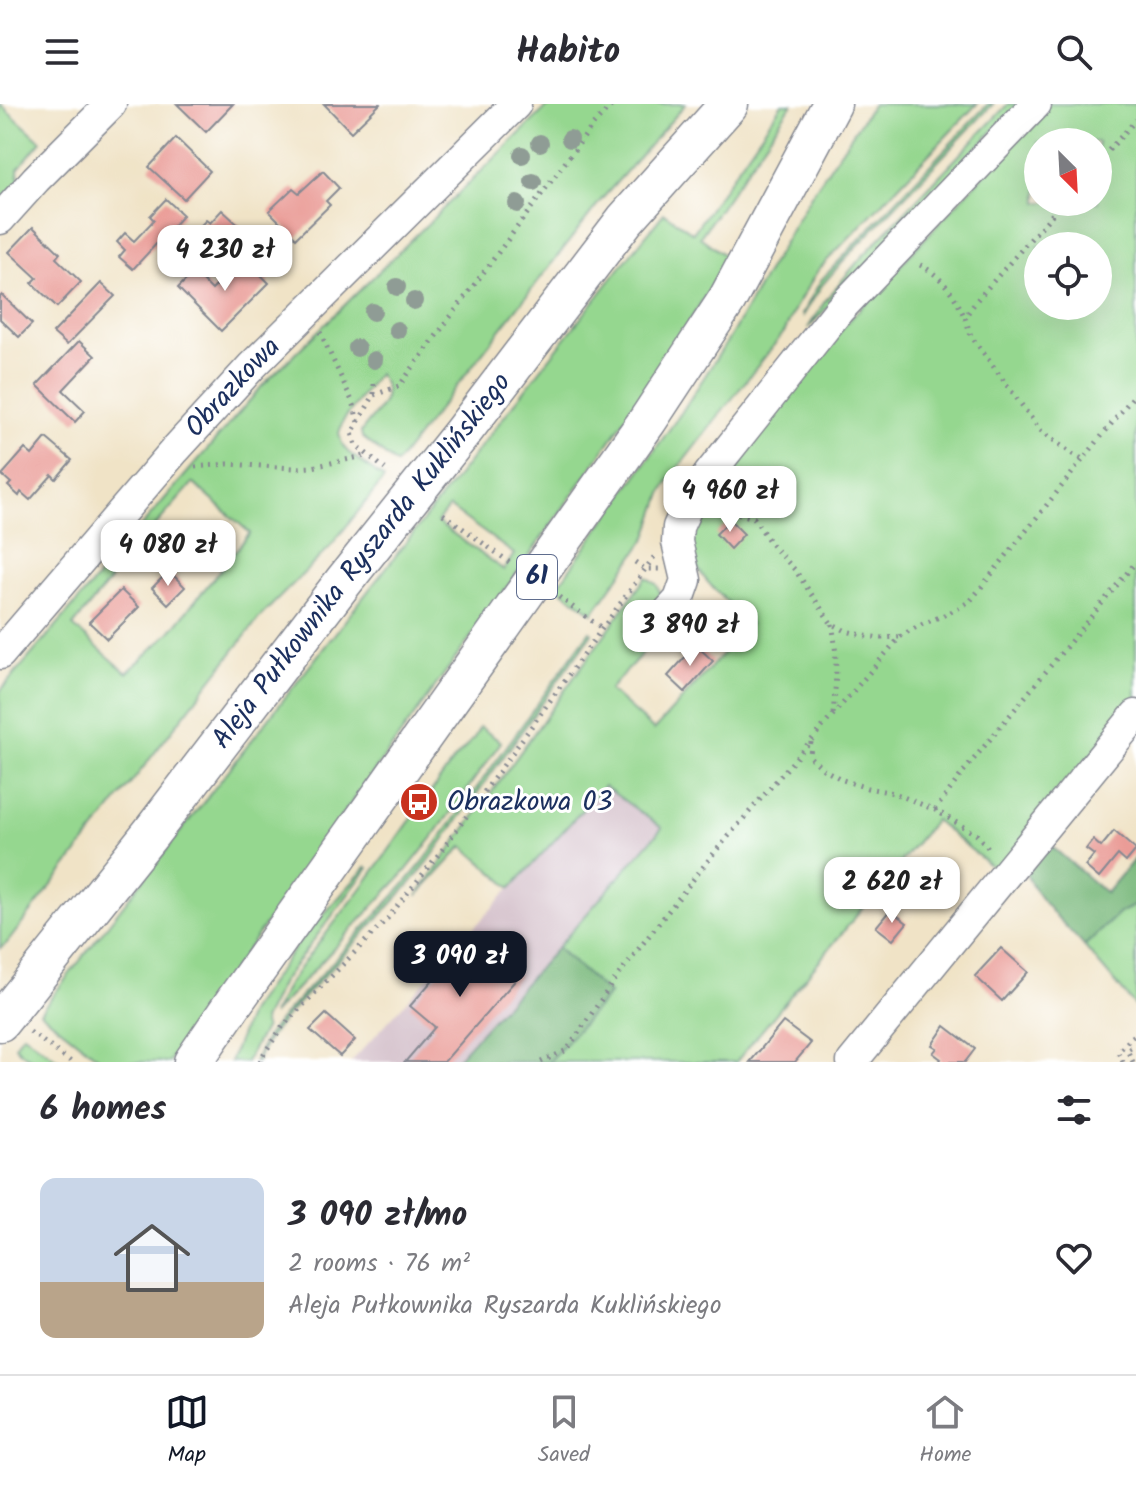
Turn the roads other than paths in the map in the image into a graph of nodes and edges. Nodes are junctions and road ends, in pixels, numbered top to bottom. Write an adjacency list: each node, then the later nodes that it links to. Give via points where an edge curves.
1 (111, 104): 6 (street)
2 (516, 104): 8 (street, Obrazkowa, via 252,366)
3 (729, 104): 10 (main road, Aleja Pułkownika Ryszarda Kuklińskiego, via 625,220 151,833)
4 (832, 104): 11 (main road, 61, via 727,300 648,420)
5 (1036, 104): 7 (street, via 839,310 709,474 678,527 670,559 686,580)
6 (0, 219)
7 (667, 613)
8 (0, 654)
9 (1136, 715): 12 (street)
10 (12, 1025)
11 (205, 1052)
12 (852, 1062)

